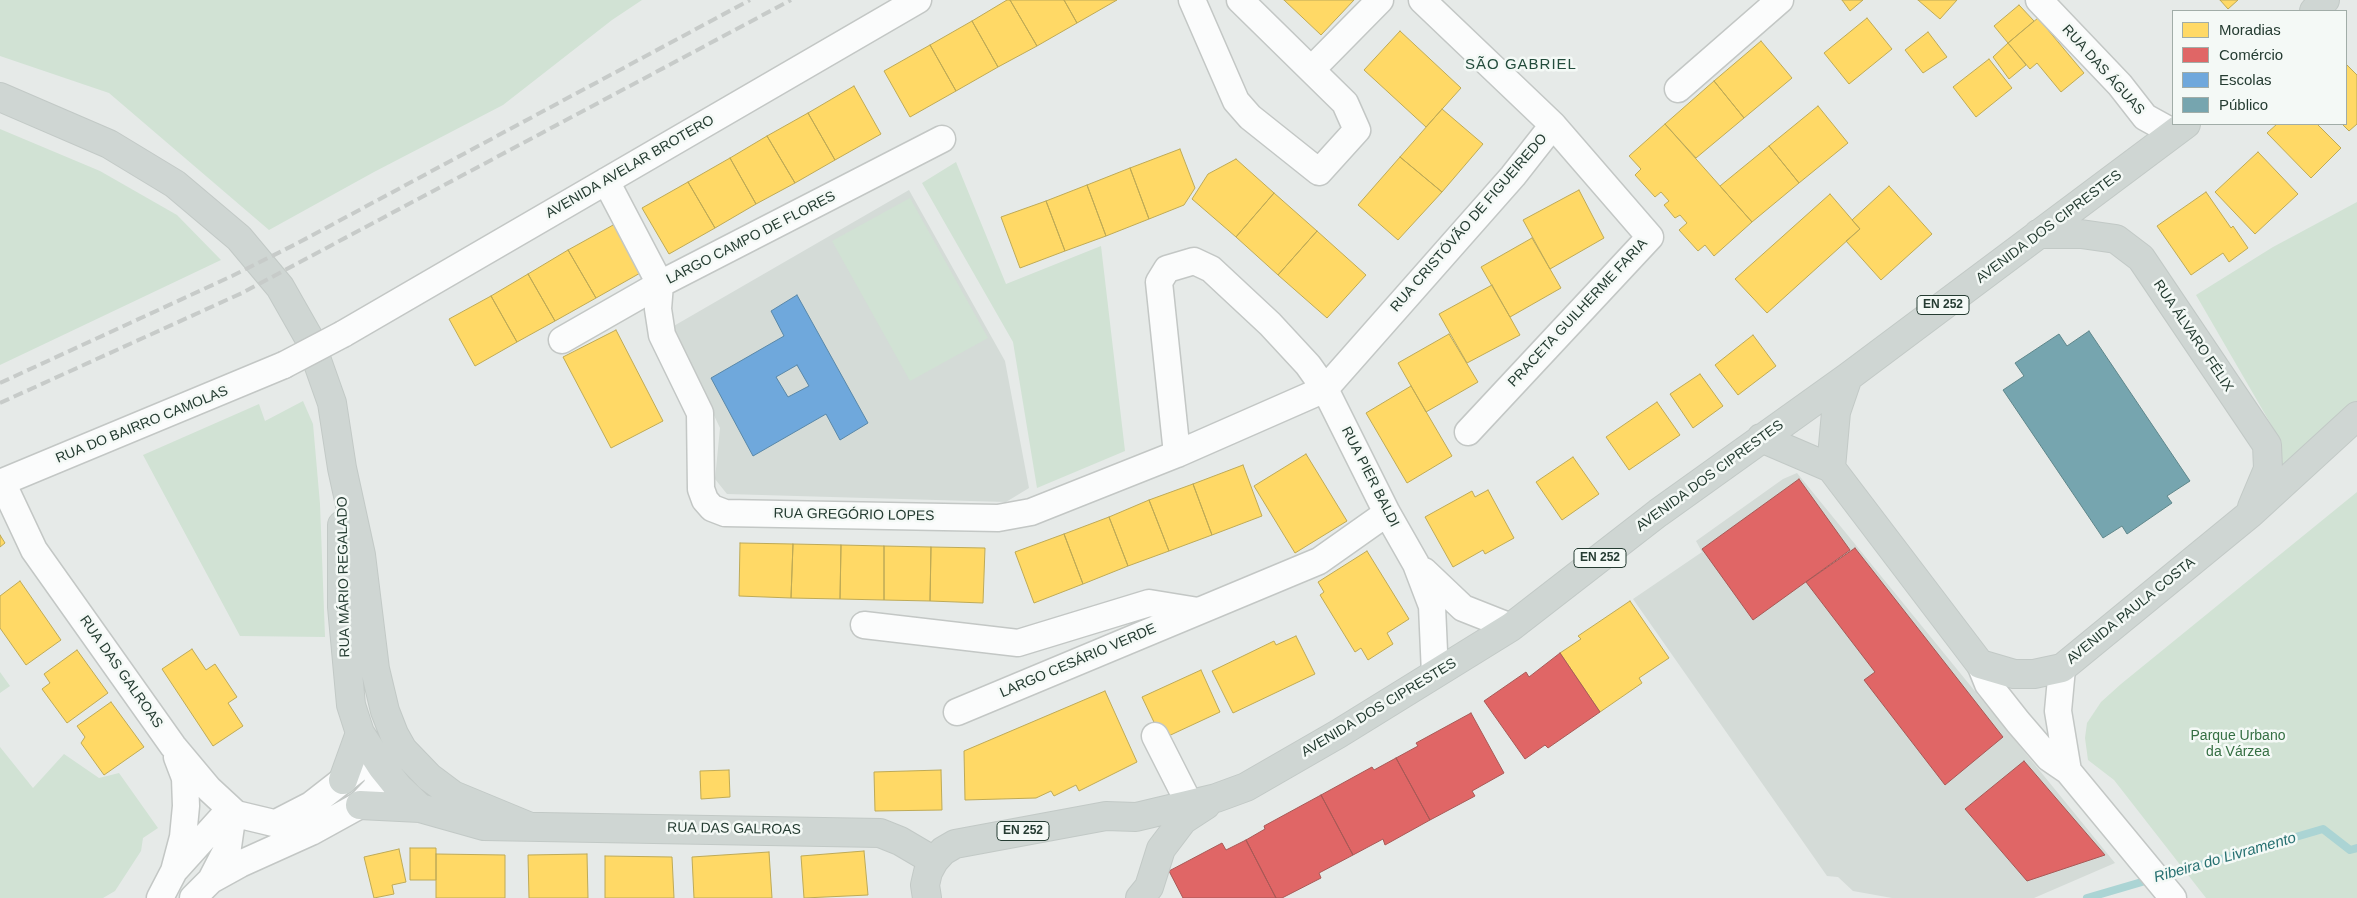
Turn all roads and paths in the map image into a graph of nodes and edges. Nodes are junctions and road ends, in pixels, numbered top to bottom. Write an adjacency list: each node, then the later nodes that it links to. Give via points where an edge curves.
1 (918, 0): 16 (street, AVENIDA AVELAR BROTERO)
2 (1192, 0): 10 (street, via 1236,101 1319,172 1357,130 1345,102)
3 (1240, 0): 10 (street)
4 (1380, 0): 10 (street)
5 (1422, 0): 13 (street, RUA CRISTÓVÃO DE FIGUEIREDO)
6 (1780, 0): 11 (street)
7 (2039, 0): 14 (street, RUA DAS ÁGUAS, via 2120,85 2145,117)
8 (2325, 0): 9 (main road)
9 (2315, 10)
10 (1312, 69)
11 (1678, 89)
12 (0, 97): 27 (main road, RUA MÁRIO REGALADO, via 100,140 146,165 195,199 252,252 290,300 318,358 332,403)
13 (1553, 125): 22 (street, RUA CRISTÓVÃO DE FIGUEIREDO, via 1513,176); 24 (street, PRACETA GUILHERME FARIA, via 1650,237)
14 (2180, 129): 17 (main road, AVENIDA DOS CIPRESTES / EN 252)
15 (942, 139): 18 (street, LARGO CAMPO DE FLORES)
16 (606, 181): 18 (street); 20 (street, AVENIDA AVELAR BROTERO, bridge)
17 (2038, 234): 21 (main road, AVENIDA DOS CIPRESTES / EN 252); 31 (main road, RUA ÁLVARO FÉLIX, via 2081,234 2116,239 2141,258 2267,445 2268,469)
18 (660, 284): 19 (street, LARGO CAMPO DE FLORES); 26 (street, RUA GREGÓRIO LOPES, via 658,309 662,335 700,413 701,489 712,508 725,513 998,518 1059,503)
19 (562, 340)
20 (284, 365): 29 (street, RUA DO BAIRRO CAMOLAS)
21 (1848, 377): 25 (main road, AVENIDA DOS CIPRESTES / EN 252); 28 (main road, via 1836,412)
22 (1325, 390): 26 (street, RUA GREGÓRIO LOPES); 26 (street, RUA PIER BALDI, via 1289,344 1211,269 1194,261 1167,269 1159,282); 30 (street, RUA PIER BALDI)
23 (2357, 416): 31 (main road, AVENIDA PAULA COSTA)
24 (1468, 432)
25 (1761, 438): 28 (main road); 35 (main road, AVENIDA DOS CIPRESTES / EN 252)
26 (1177, 454)
27 (342, 468): 40 (main road, RUA MÁRIO REGALADO, via 342,607 346,666 351,705); 43 (main road, RUA MÁRIO REGALADO, via 361,555 375,669 385,711)
28 (1831, 468): 36 (main road)
29 (1, 483): 42 (street, RUA DAS GALROAS, via 34,550)
30 (1386, 512): 32 (street, RUA PIER BALDI); 33 (street, LARGO CESÁRIO VERDE, via 1319,560)
31 (2250, 514): 37 (main road, AVENIDA PAULA COSTA)
32 (1416, 564): 35 (street, RUA PIER BALDI, via 1455,603 1473,614); 38 (street, RUA PIER BALDI, via 1432,606)
33 (1199, 611): 34 (street, LARGO CESÁRIO VERDE, via 1149,603 1018,643); 39 (street, LARGO CESÁRIO VERDE)
34 (864, 625)
35 (1511, 627): 38 (main road, AVENIDA DOS CIPRESTES / EN 252)
36 (1980, 664): 37 (main road, AVENIDA PAULA COSTA, via 2014,674); 45 (street, via 1988,684 2018,722 2048,758)
37 (2062, 668): 45 (street, via 2058,712)
38 (1435, 674): 47 (main road, AVENIDA DOS CIPRESTES / EN 252, via 1246,787)
39 (957, 712)
40 (360, 733): 44 (main road, RUA MÁRIO REGALADO); 46 (main road)
41 (1155, 736): 49 (street)
42 (174, 746): 51 (street, RUA DAS GALROAS, via 208,789); 58 (street, via 185,778 186,806)
43 (403, 750): 44 (street); 54 (main road, RUA DAS GALROAS, via 429,777 453,794)
44 (382, 767): 46 (street, via 363,765); 48 (street, via 376,788); 50 (main road, RUA DAS GALROAS)
45 (2068, 771): 63 (street)
46 (343, 780): 53 (street, via 311,805)
47 (1216, 798): 49 (main road, AVENIDA DOS CIPRESTES / EN 252); 57 (main road, AVENIDA DOS CIPRESTES / EN 252, via 1183,820 1160,849)
48 (360, 805): 50 (main road); 55 (street)
49 (1190, 805): 52 (main road, AVENIDA DOS CIPRESTES / EN 252, via 1136,817)
50 (420, 808): 54 (main road, RUA DAS GALROAS, via 484,826)
51 (230, 809): 53 (street, RUA DAS GALROAS, via 244,816); 58 (street); 59 (street, via 228,847)
52 (1117, 817): 56 (main road, AVENIDA DOS CIPRESTES / EN 252, via 1106,816 955,844); 57 (main road, via 1128,820 1146,836)
53 (276, 823): 55 (street, RUA DAS GALROAS)
54 (528, 826): 56 (main road, RUA DAS GALROAS, via 858,831 889,836)
55 (310, 832): 59 (street, via 240,864)
56 (934, 861): 61 (main road, AVENIDA DOS CIPRESTES / EN 252, via 925,885)
57 (1155, 861): 62 (main road, AVENIDA DOS CIPRESTES / EN 252, via 1149,887)
58 (174, 871): 60 (street)
59 (202, 889)
60 (160, 898)
61 (927, 898)
62 (1140, 898)
63 (2173, 898)

